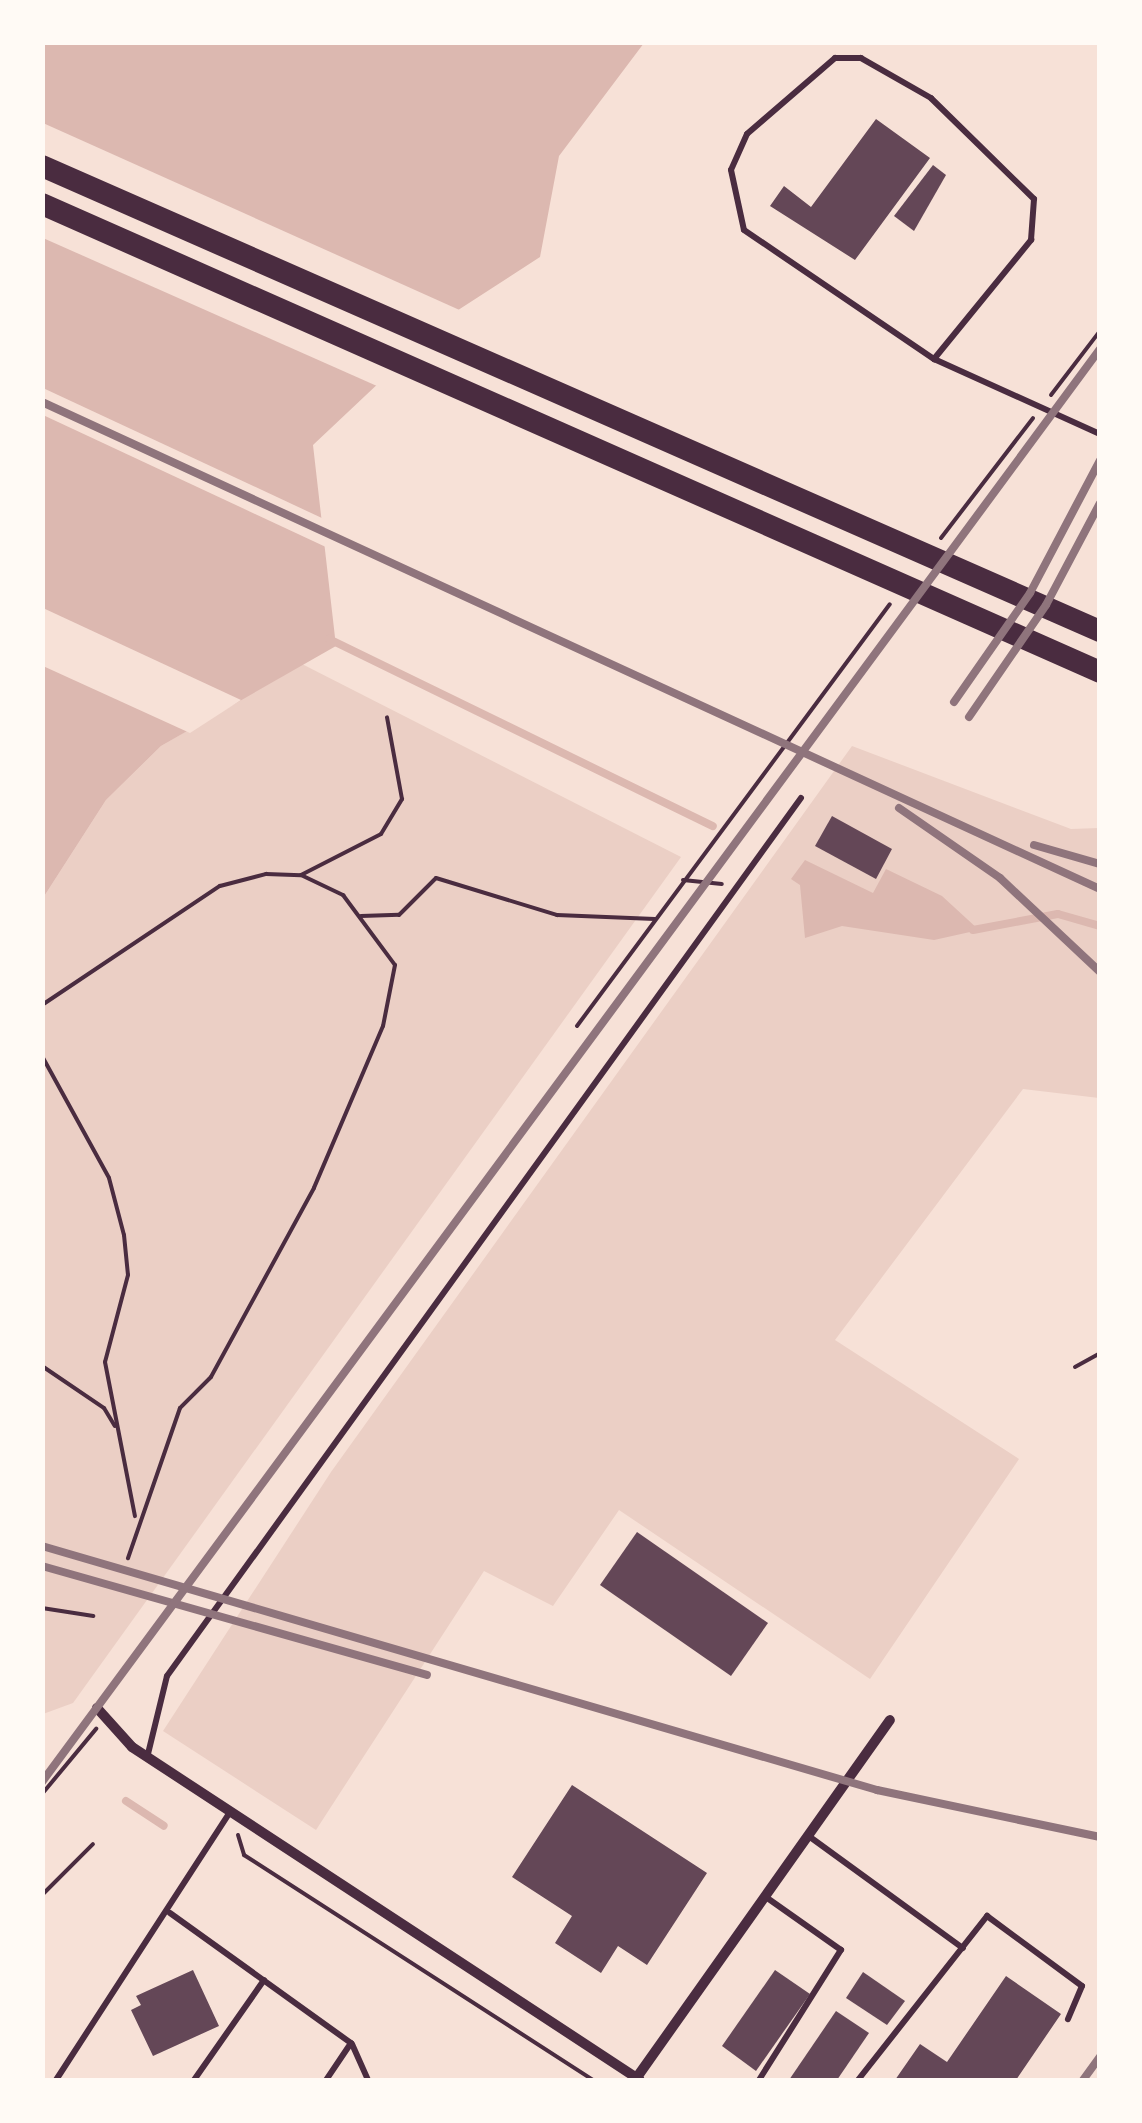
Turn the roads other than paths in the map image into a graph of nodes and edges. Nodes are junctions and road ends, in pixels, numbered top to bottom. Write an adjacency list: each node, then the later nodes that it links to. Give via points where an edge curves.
1 (42, 166): 5 (main road)
2 (42, 204): 6 (main road)
3 (934, 359): 3 (lane, via 817,288 744,230 731,200 731,170 747,134 834,58 861,58 931,98 1034,199 1031,240 1014,268); 4 (lane)
4 (1100, 434)
5 (1100, 631)
6 (1100, 672)
7 (800, 798): 10 (lane, via 167,1676)
8 (97, 1708): 10 (street)
9 (890, 1720): 12 (street)
10 (148, 1758): 11 (street)
11 (230, 1812): 14 (lane); 23 (street)
12 (810, 1837): 13 (street); 15 (lane)
13 (764, 1896): 23 (street); 24 (lane, via 841,1950)
14 (170, 1913): 16 (lane); 19 (lane)
15 (963, 1948): 17 (lane, via 987,1916 1082,1986); 25 (lane)
16 (264, 1980): 18 (lane); 20 (lane)
17 (1068, 2019)
18 (352, 2043): 21 (lane); 22 (lane)
19 (56, 2080)
20 (194, 2080)
21 (326, 2080)
22 (368, 2080)
23 (637, 2080)
24 (759, 2080)
25 (858, 2080)

